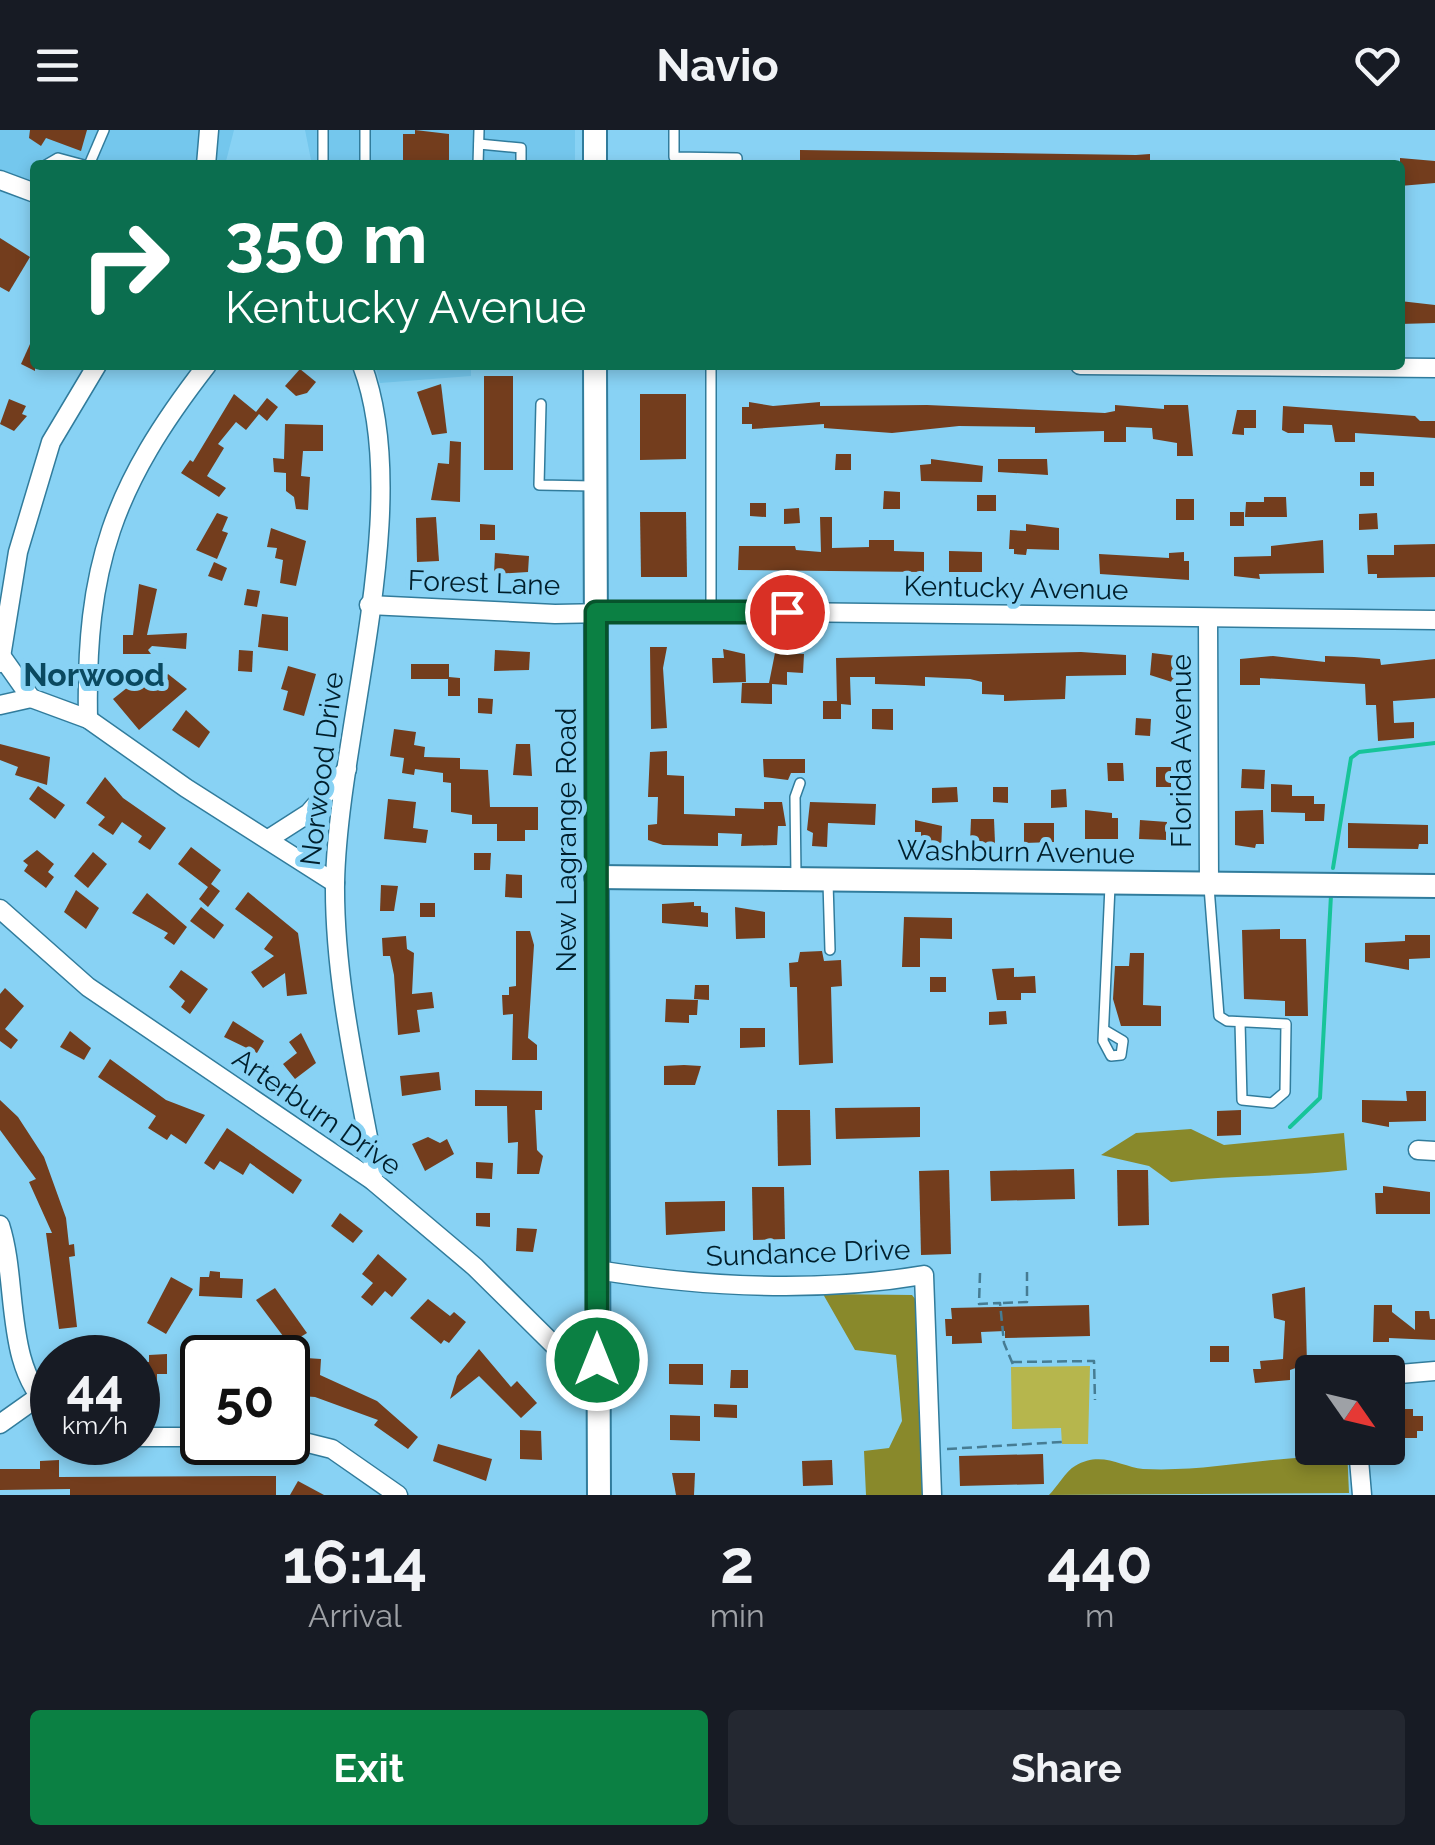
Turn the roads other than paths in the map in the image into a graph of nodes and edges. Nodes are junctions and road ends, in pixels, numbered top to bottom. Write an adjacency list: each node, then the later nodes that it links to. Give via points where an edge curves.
1 (104, 130): 9 (lane)
2 (209, 130): 10 (street)
3 (323, 130): 11 (lane)
4 (364, 130): 12 (lane)
5 (479, 130): 8 (lane)
6 (595, 130): 15 (main road)
7 (674, 130): 16 (lane, via 674,157)
8 (479, 144): 13 (lane); 14 (lane, via 521,148)
9 (89, 160)
10 (206, 160)
11 (323, 160)
12 (366, 160)
13 (478, 160)
14 (521, 160)
15 (595, 160)
16 (737, 160)
17 (0, 180): 18 (street)
18 (30, 188)
19 (1405, 368): 20 (street)
20 (1435, 368)
21 (94, 370): 33 (street, via 46,458 18,552)
22 (204, 370): 36 (street, via 134,470 113,518 92,608)
23 (363, 370): 28 (street, Norwood Drive, via 378,435)
24 (595, 370): 27 (main road, New Lagrange Road)
25 (711, 370): 29 (lane)
26 (541, 404): 27 (lane, via 539,485)
27 (596, 486): 30 (main road, New Lagrange Road)
28 (369, 605): 30 (street, Forest Lane); 37 (street, Norwood Drive)
29 (710, 611): 30 (street, Kentucky Avenue); 31 (street, Kentucky Avenue)
30 (596, 612): 40 (main road, New Lagrange Road)
31 (1208, 618): 32 (street, Kentucky Avenue); 45 (street, Florida Avenue)
32 (1435, 620)
33 (1, 660): 34 (street)
34 (31, 698): 35 (street); 36 (street)
35 (0, 705)
36 (88, 719): 39 (street)
37 (348, 768): 39 (street, via 309,812); 43 (street, Norwood Drive)
38 (800, 783): 41 (lane)
39 (270, 838): 43 (street)
40 (596, 877): 41 (main road, Washburn Avenue); 53 (main road, New Lagrange Road)
41 (796, 880): 42 (main road, Washburn Avenue)
42 (828, 880): 44 (main road, Washburn Avenue); 48 (lane)
43 (335, 882): 51 (street, Norwood Drive)
44 (1111, 883): 45 (main road, Washburn Avenue); 50 (lane, via 1103,968)
45 (1209, 884): 46 (main road, Washburn Avenue); 49 (lane, via 1220,1016)
46 (1435, 886)
47 (0, 910): 51 (street, Arterburn Drive, via 88,988)
48 (830, 950)
49 (1240, 1022): 49 (lane, via 1286,1024 1285,1092 1272,1103 1242,1100)
50 (1106, 1032)
51 (372, 1180): 54 (street, Arterburn Drive, via 560,1351)
52 (0, 1225): 56 (street)
53 (596, 1270): 54 (main road, New Lagrange Road); 64 (street, Sundance Drive, via 693,1285 924,1275)
54 (597, 1360): 63 (main road, New Lagrange Road)
55 (1435, 1371): 57 (street)
56 (30, 1374)
57 (1405, 1374)
58 (30, 1402): 59 (street)
59 (0, 1424)
60 (310, 1444): 62 (street, via 332,1450)
61 (1359, 1465): 65 (street)
62 (398, 1495)
63 (598, 1495)
64 (932, 1495)
65 (1362, 1495)

